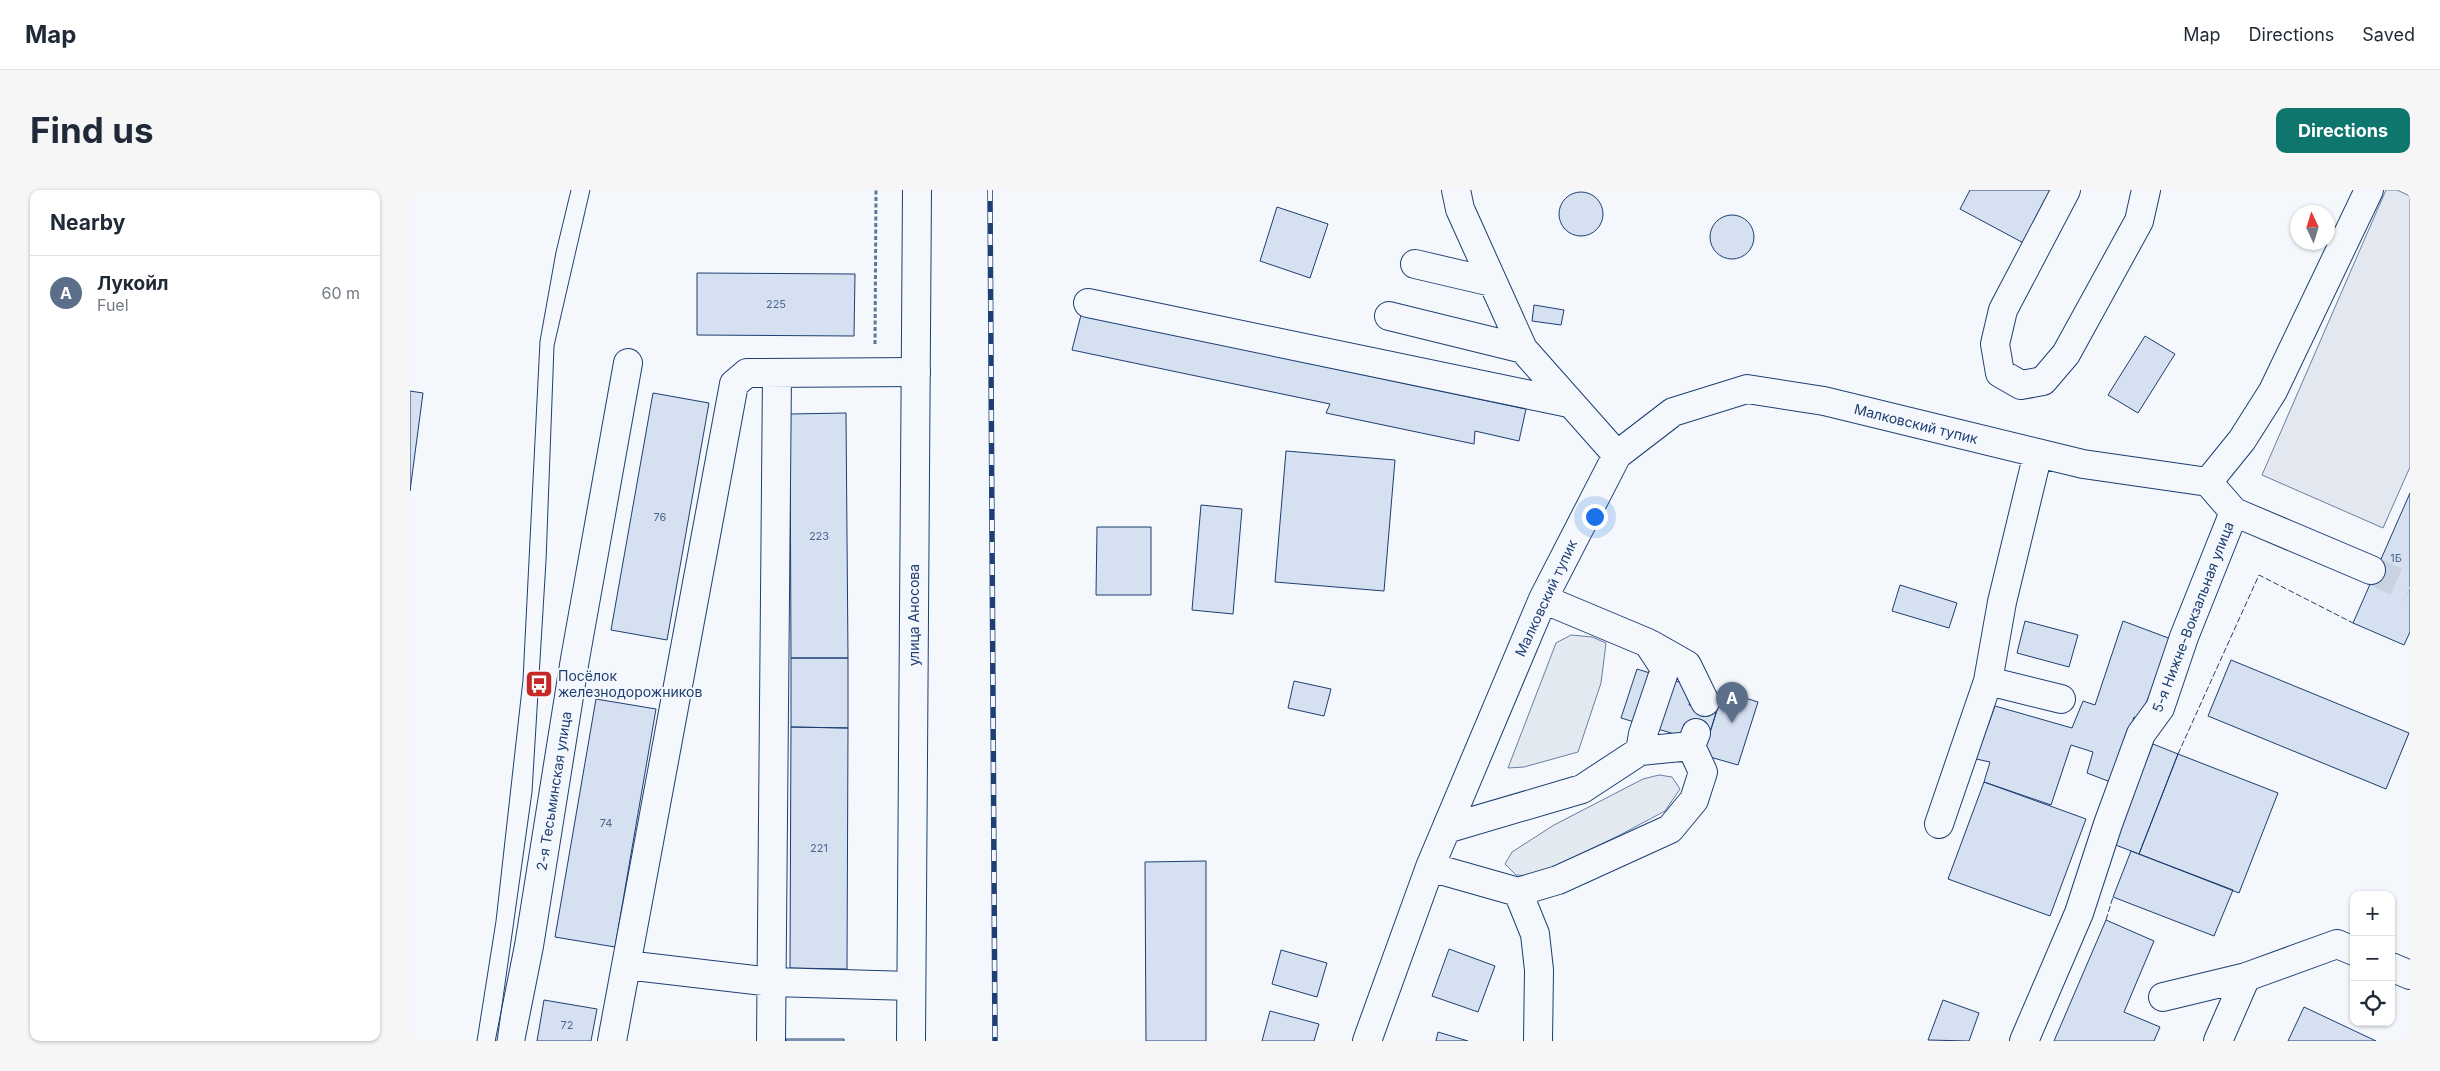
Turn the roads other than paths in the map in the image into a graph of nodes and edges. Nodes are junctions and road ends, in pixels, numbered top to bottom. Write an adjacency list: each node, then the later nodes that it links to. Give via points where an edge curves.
1 (917, 190): 12 (street, улица Аносова)
2 (1456, 190): 7 (street, via 1460,209)
3 (2066, 190): 4 (street, via 2003,310 1995,344 2000,373 2021,385 2043,381 2066,354 2139,222)
4 (2146, 190)
5 (2369, 190): 17 (street, via 2273,391 2242,440)
6 (1415, 264): 7 (street)
7 (1492, 282): 10 (street)
8 (1088, 303): 14 (street)
9 (1389, 316): 10 (street)
10 (1523, 349): 14 (street)
11 (628, 363): 38 (street, 2-я Тесьминская улица)
12 (916, 372): 13 (street); 36 (street, улица Аносова)
13 (777, 373): 31 (street, via 747,373 734,384); 35 (street)
14 (1568, 403): 16 (street)
15 (2038, 453): 16 (street, Малковский тупик, via 1824,401 1747,389 1672,412); 17 (street, Малковский тупик, via 2084,464); 22 (street, via 2002,602)
16 (1617, 456): 20 (street, Малковский тупик)
17 (2208, 482): 18 (street, 5-я Нижне-Вокзальная улица)
18 (2234, 512): 19 (street); 44 (street, 5-я Нижне-Вокзальная улица, via 2184,637 2160,708 2142,734 2079,913)
19 (2371, 570)
20 (1543, 599): 21 (street); 27 (street, Малковский тупик)
21 (1648, 643): 24 (street, via 1687,665); 25 (street, via 1665,669 1642,734)
22 (1988, 681): 23 (street); 26 (street)
23 (2061, 699)
24 (1705, 702)
25 (1640, 751): 27 (street, via 1582,789); 29 (street, via 1693,739 1703,772 1694,800 1670,828 1558,880)
26 (1939, 824)
27 (1446, 829): 28 (street, Малковский тупик)
28 (1430, 867): 29 (street); 42 (street, Малковский тупик)
29 (1518, 892): 43 (street, via 1535,934 1539,970)
30 (2350, 949): 34 (street, via 2337,944)
31 (626, 965): 35 (street); 39 (street)
32 (2395, 969): 33 (street)
33 (2410, 975)
34 (2246, 977): 37 (street); 45 (street)
35 (772, 982): 36 (street); 40 (street)
36 (911, 986): 41 (street, улица Аносова)
37 (2163, 997)
38 (510, 1041)
39 (612, 1041)
40 (771, 1041)
41 (911, 1041)
42 (1367, 1041)
43 (1538, 1041)
44 (2024, 1041)
45 (2218, 1041)

